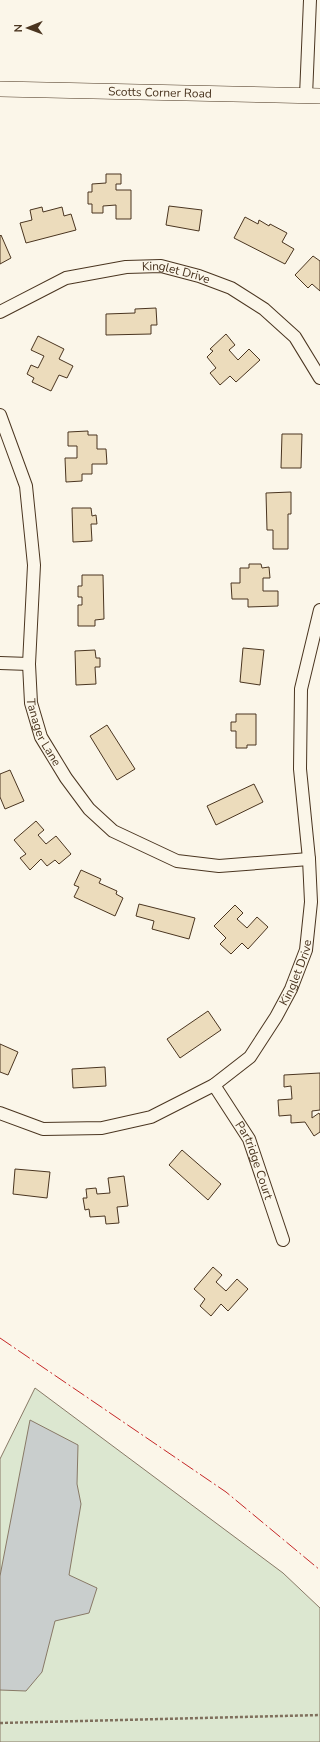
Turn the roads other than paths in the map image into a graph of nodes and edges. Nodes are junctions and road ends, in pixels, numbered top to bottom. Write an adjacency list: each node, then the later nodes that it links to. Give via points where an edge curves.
1 (310, 0): 3 (street)
2 (0, 89): 3 (street, Scotts Corner Road)
3 (313, 96)
4 (0, 312): 5 (street, Kinglet Drive, via 66,278 126,267 161,266 231,288 264,309 295,337)
5 (320, 378)
6 (0, 415): 9 (street, Tanager Lane, via 26,486 34,565)
7 (320, 610): 10 (street, Kinglet Drive, via 301,689 300,769)
8 (0, 663): 9 (street)
9 (29, 664): 10 (street, Tanager Lane, via 31,703 41,737 89,809 114,831 177,861 219,866)
10 (309, 860): 11 (street, Kinglet Drive, via 311,902 306,950 291,989 250,1057)
11 (214, 1085): 12 (street, Kinglet Drive, via 151,1117 102,1128 43,1129); 13 (street, Partridge Court, via 249,1139)
12 (0, 1113)
13 (283, 1240)

